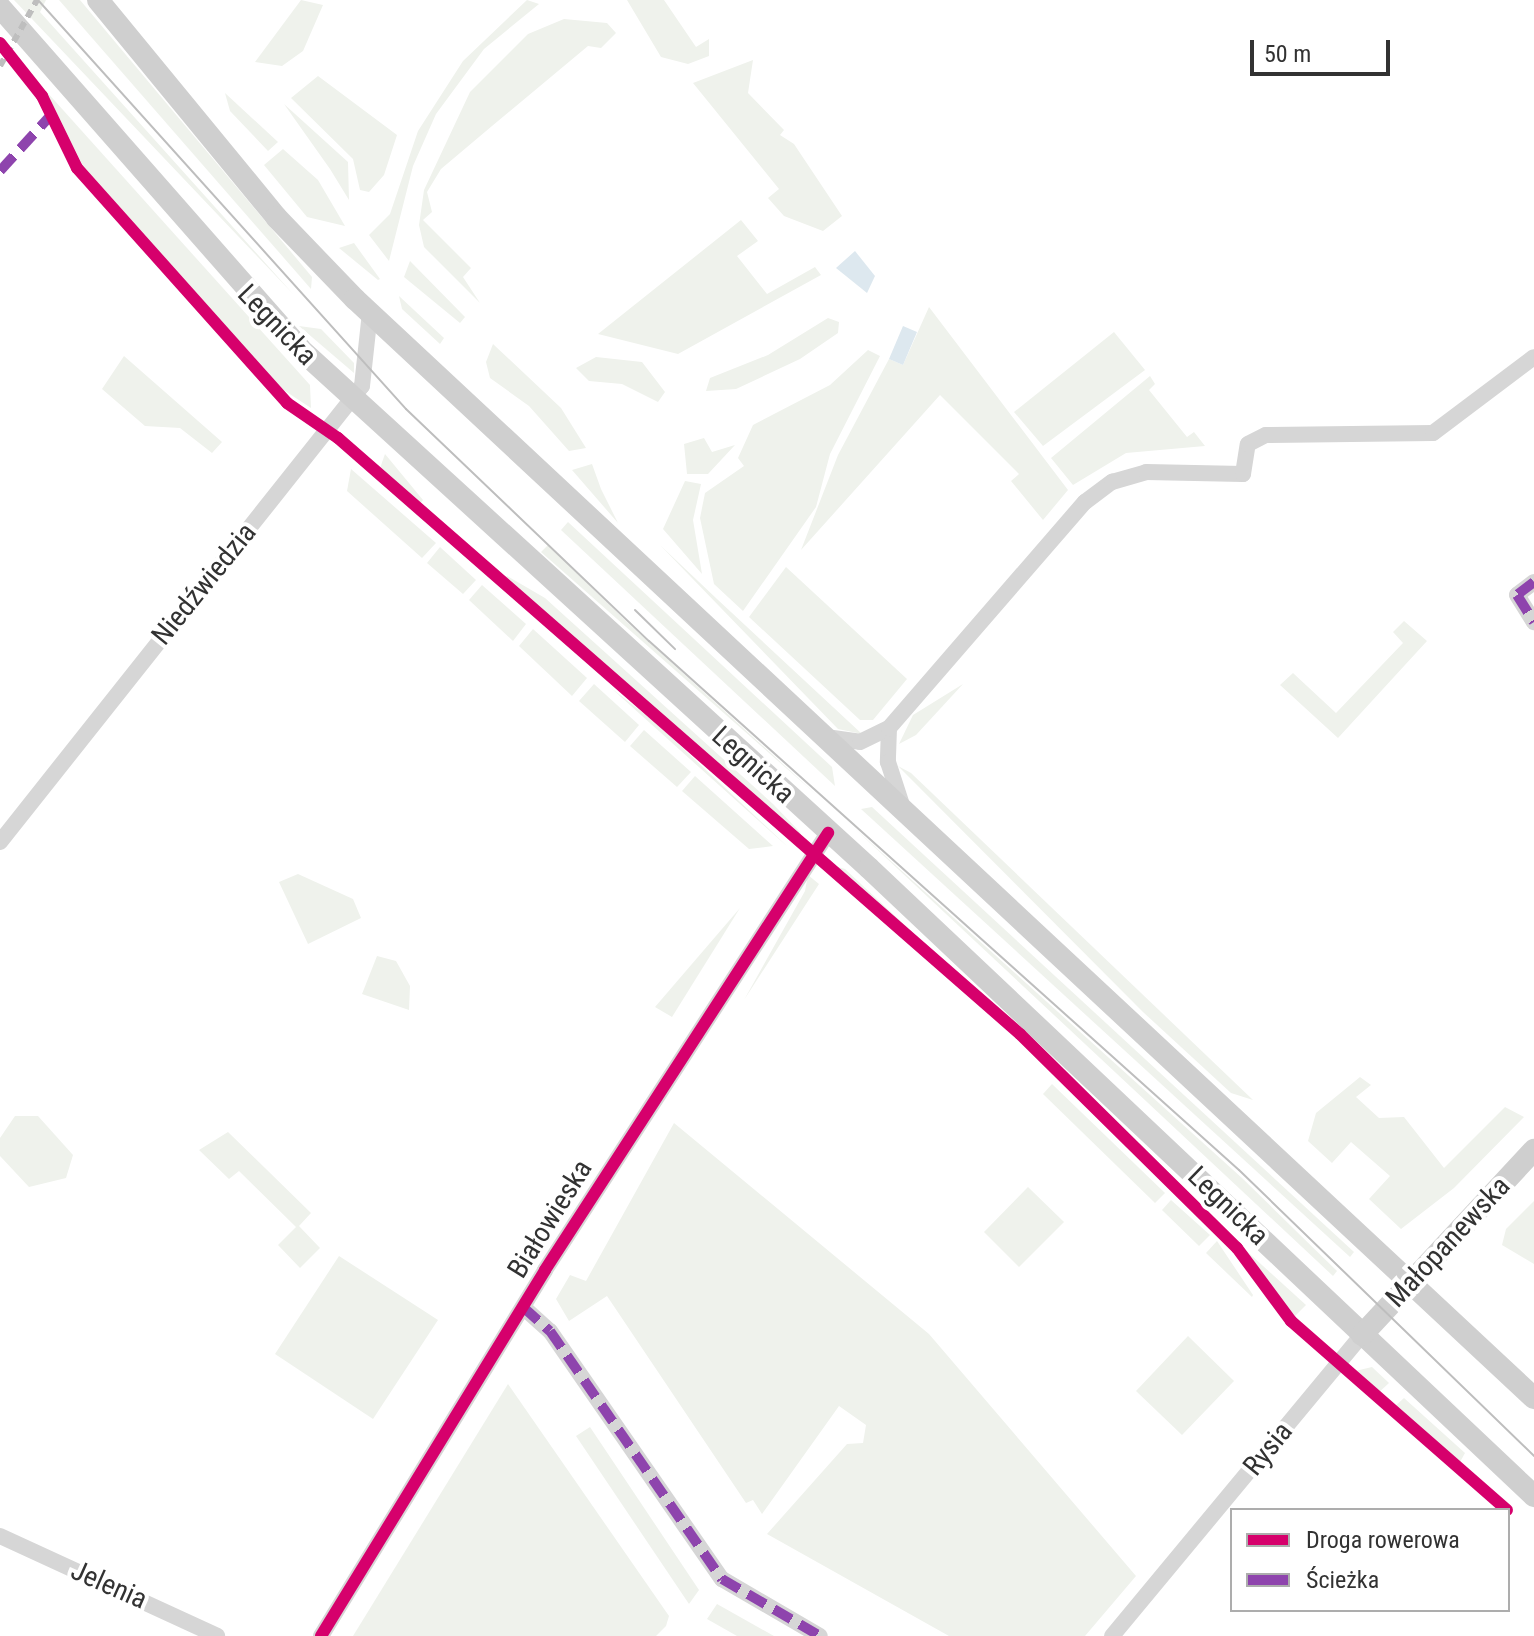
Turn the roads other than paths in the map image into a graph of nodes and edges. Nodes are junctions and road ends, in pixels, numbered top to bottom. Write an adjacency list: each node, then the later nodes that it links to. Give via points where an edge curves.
1 (98, 0): 3 (main road, via 291,235)
2 (0, 7): 5 (main road, Legnicka, via 168,207)
3 (370, 312): 5 (street, Niedźwiedzia, via 368,365); 9 (main road)
4 (1534, 357): 8 (street, via 1433,433 1266,435 1248,444 1243,474 1146,472 1112,482 1085,502)
5 (352, 399): 11 (main road, Legnicka); 12 (street, Niedźwiedzia)
6 (1534, 582): 7 (street, via 1517,595)
7 (1534, 622)
8 (889, 728): 9 (street, via 860,742); 10 (street, via 888,762)
9 (819, 736): 10 (main road)
10 (906, 816): 14 (main road)
11 (828, 833): 15 (street, Białowieska); 16 (main road, Legnicka)
12 (1, 838)
13 (1534, 1150): 14 (main road, Małopanewska)
14 (1407, 1283): 16 (main road, Małopanewska); 17 (main road)
15 (523, 1307): 21 (street, Białowieska); 22 (street, Białowieska, via 550,1331 722,1579)
16 (1362, 1335): 18 (main road, Legnicka); 23 (street, Rysia)
17 (1534, 1398)
18 (1534, 1496)
19 (0, 1536): 20 (street, Jelenia)
20 (217, 1636)
21 (321, 1636)
22 (820, 1636)
23 (1112, 1636)

